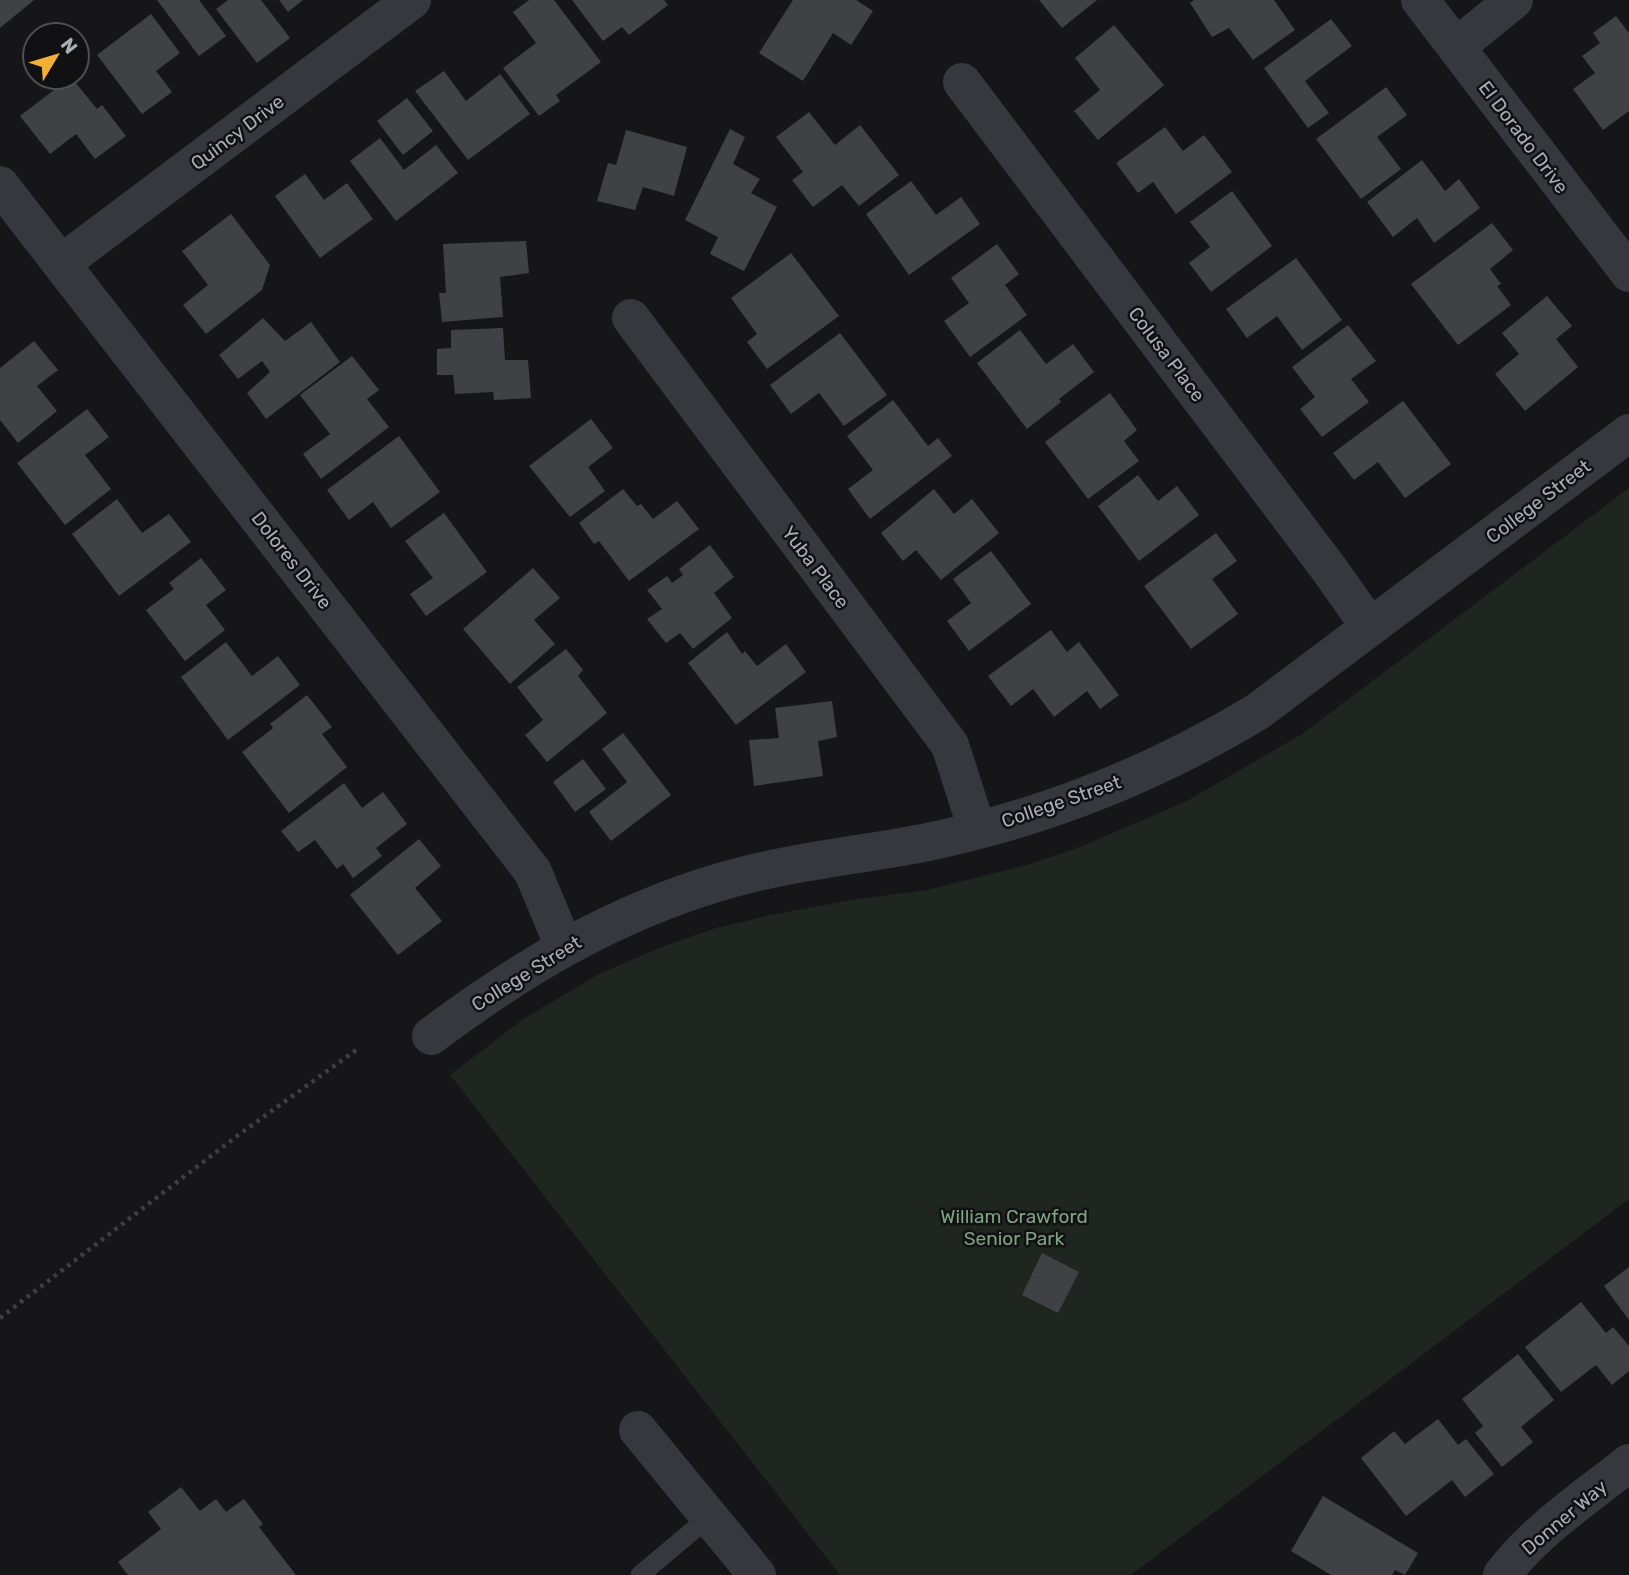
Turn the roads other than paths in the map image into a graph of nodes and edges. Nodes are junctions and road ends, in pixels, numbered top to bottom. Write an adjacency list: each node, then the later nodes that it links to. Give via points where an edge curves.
1 (412, 0): 7 (street, Quincy Drive)
2 (1420, 0): 4 (street, El Dorado Drive)
3 (1514, 0): 4 (street)
4 (1456, 47): 8 (street, El Dorado Drive)
5 (962, 82): 11 (street, Colusa Place)
6 (0, 185): 7 (street, Dolores Drive)
7 (62, 263): 13 (street, Dolores Drive, via 533,872)
8 (1629, 273)
9 (631, 318): 12 (street, Yuba Place, via 950,745)
10 (1629, 433): 11 (street, College Street)
11 (1370, 627): 12 (street, College Street, via 1256,712 1206,742 1090,794)
12 (977, 828): 13 (street, College Street, via 720,882 667,900)
13 (564, 947): 14 (street, College Street)
14 (431, 1036)
15 (638, 1430): 17 (street)
16 (1629, 1463): 20 (street, Donner Way, via 1548,1527)
17 (709, 1517): 18 (lane); 19 (street)
18 (640, 1575)
19 (757, 1575)
20 (1502, 1575)

